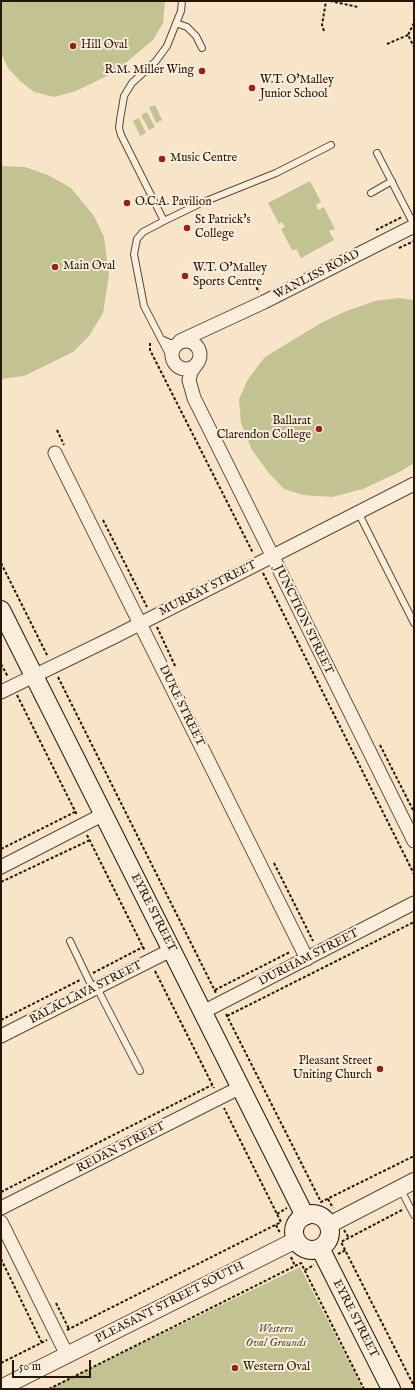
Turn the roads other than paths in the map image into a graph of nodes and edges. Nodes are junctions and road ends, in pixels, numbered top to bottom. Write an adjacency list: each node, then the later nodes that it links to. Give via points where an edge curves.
1 (182, 1): 2 (lane)
2 (176, 23): 3 (lane, via 187,27 196,36); 8 (lane, via 167,46 156,61 132,83 124,96 119,128)
3 (202, 48)
4 (331, 145): 8 (lane, via 276,173)
5 (377, 153): 6 (lane)
6 (392, 181): 7 (lane); 9 (lane)
7 (371, 192)
8 (164, 221): 11 (lane, via 141,234 133,251 144,306)
9 (414, 226): 10 (street, WANLISS ROAD)
10 (220, 323): 12 (street, WANLISS ROAD); 13 (street, WANLISS ROAD, via 206,336)
11 (159, 336): 12 (lane, via 166,342); 14 (lane)
12 (179, 342): 13 (street, via 188,341 195,344 199,350); 14 (street, via 172,351)
13 (198, 360): 14 (street, via 192,368 184,369); 15 (street, JUNCTION STREET, via 189,380)
14 (174, 363): 15 (street, JUNCTION STREET, via 184,386)
15 (194, 398): 19 (street, JUNCTION STREET)
16 (55, 453): 21 (street, DUKE STREET)
17 (414, 484): 18 (street, MURRAY STREET)
18 (358, 512): 19 (street, MURRAY STREET); 22 (lane)
19 (273, 556): 21 (street, MURRAY STREET); 26 (street, JUNCTION STREET)
20 (1, 610): 23 (main road, EYRE STREET)
21 (140, 623): 23 (street, MURRAY STREET, via 54,670); 31 (street, DUKE STREET)
22 (414, 623)
23 (34, 676): 24 (street, MURRAY STREET); 25 (main road, EYRE STREET)
24 (7, 689)
25 (104, 814): 27 (street); 30 (main road, EYRE STREET)
26 (414, 841)
27 (1, 867)
28 (414, 903): 31 (street, DURHAM STREET)
29 (70, 941): 32 (lane)
30 (171, 950): 32 (street, BALACLAVA STREET); 33 (main road, EYRE STREET)
31 (307, 959): 33 (street, DURHAM STREET)
32 (95, 988): 34 (street, BALACLAVA STREET); 35 (lane)
33 (203, 1012): 36 (main road, EYRE STREET)
34 (1, 1036)
35 (140, 1071)
36 (241, 1087): 38 (street, REDAN STREET); 40 (main road, EYRE STREET)
37 (407, 1185): 39 (lane, via 409,1206); 42 (street)
38 (1, 1208)
39 (414, 1215)
40 (305, 1216): 42 (main road, via 319,1216); 43 (main road, via 295,1226)
41 (1, 1222): 45 (street)
42 (328, 1225): 44 (main road, via 329,1238)
43 (296, 1240): 44 (main road, via 306,1249); 45 (street, PLEASANT STREET SOUTH)
44 (320, 1248): 47 (main road, EYRE STREET)
45 (67, 1355): 46 (street, PLEASANT STREET SOUTH)
46 (1, 1388)
47 (391, 1389)

